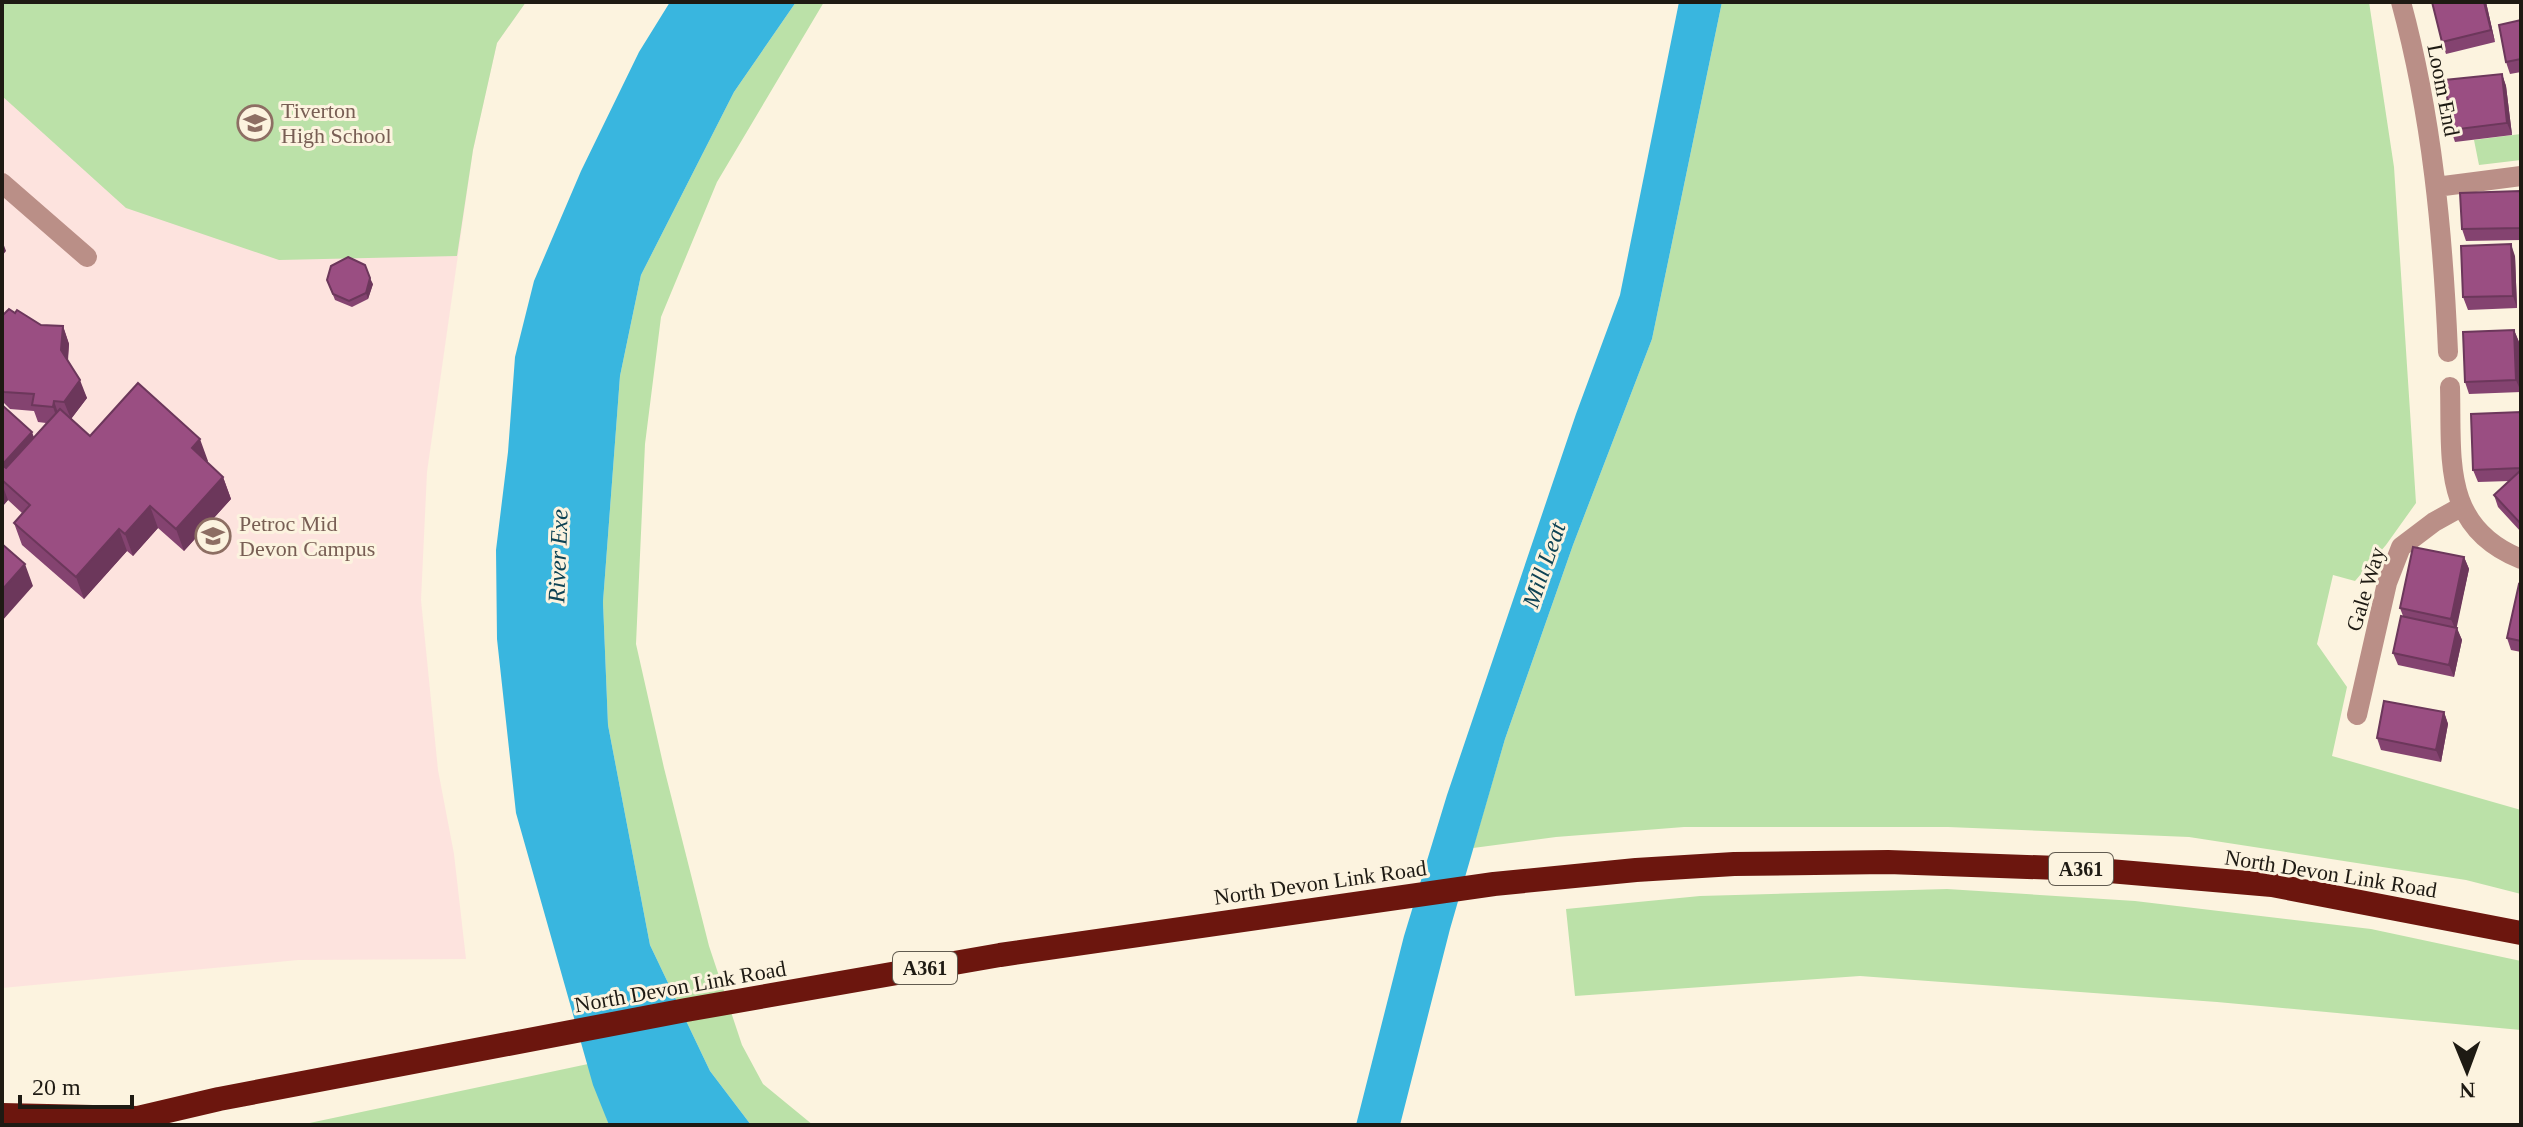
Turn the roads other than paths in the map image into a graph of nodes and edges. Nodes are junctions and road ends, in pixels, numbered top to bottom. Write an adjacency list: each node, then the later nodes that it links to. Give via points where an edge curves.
1 (2401, 2): 4 (street, Loom End)
2 (2521, 176): 4 (street)
3 (2, 183): 5 (street)
4 (2436, 187): 6 (street, Loom End)
5 (87, 257)
6 (2448, 352)
7 (2450, 387): 8 (street, via 2453,480)
8 (2461, 507): 9 (street, via 2479,532); 10 (street, Gale Way, via 2401,547 2387,583)
9 (2521, 559)
10 (2357, 715)
11 (2521, 933): 13 (highway, North Devon Link Road / A361, via 2272,885 2086,869 1888,862 1636,870 1494,884 1000,955 219,1099)
12 (2, 1115): 13 (highway, North Devon Link Road / A361)
13 (132, 1121)

